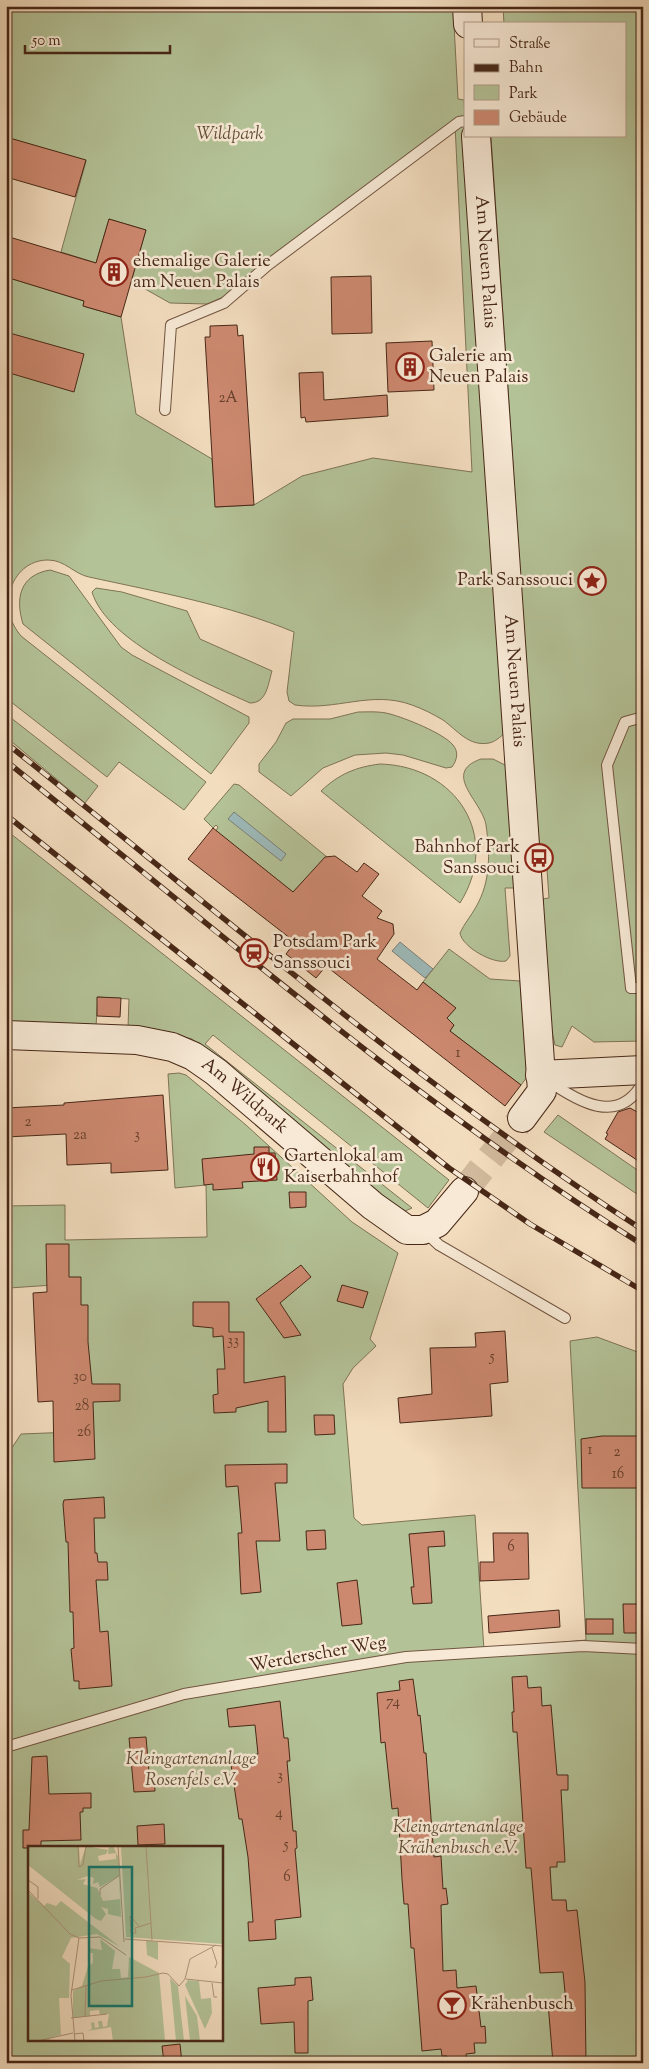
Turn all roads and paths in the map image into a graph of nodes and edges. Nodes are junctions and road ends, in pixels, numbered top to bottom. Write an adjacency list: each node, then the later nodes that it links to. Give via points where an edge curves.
1 (467, 6): 2 (street)
2 (468, 22)
3 (464, 121): 5 (lane, via 268,265 224,303 171,325)
4 (476, 138): 10 (street, Am Neuen Palais)
5 (164, 410)
6 (643, 717): 7 (lane, via 625,722 607,765 631,988)
7 (643, 988)
8 (6, 1035): 14 (street, Am Wildpark, via 137,1040 172,1046 213,1069 373,1206 407,1230)
9 (643, 1070): 10 (street)
10 (540, 1075): 11 (lane, via 573,1099 606,1107 632,1097); 12 (street, via 542,1090)
11 (643, 1082)
12 (522, 1118)
13 (464, 1191): 14 (street, via 437,1223)
14 (423, 1230): 15 (lane, via 439,1244)
15 (565, 1318)
16 (643, 1649): 17 (lane, Werderscher Weg, via 583,1646 390,1659 184,1694)
17 (6, 1748)

